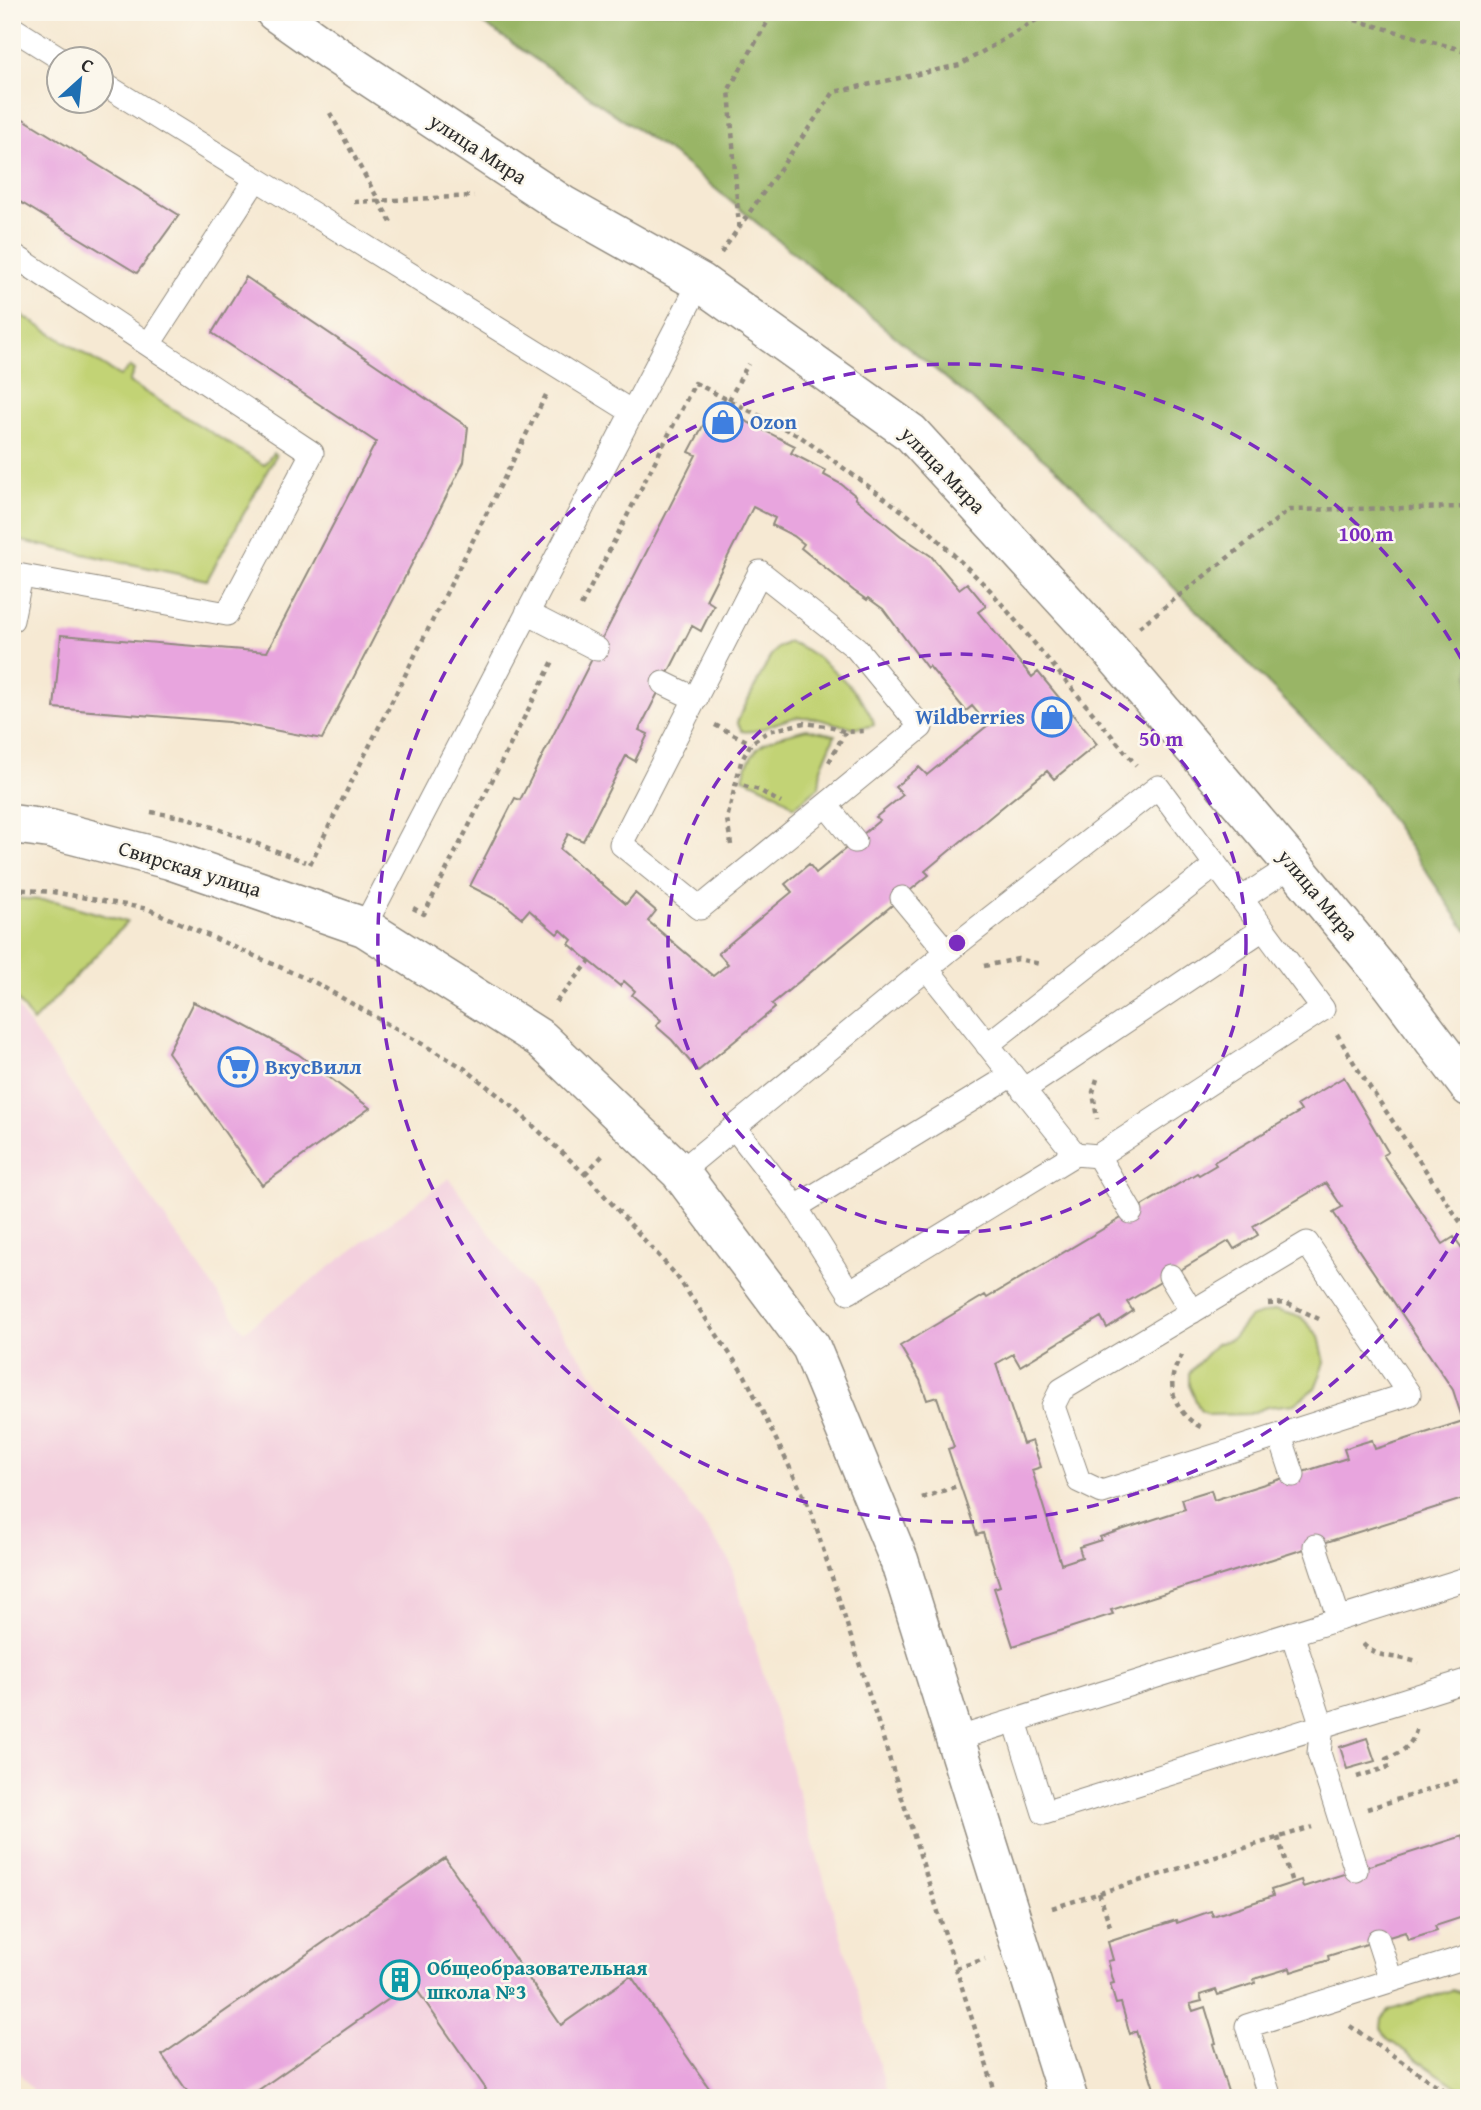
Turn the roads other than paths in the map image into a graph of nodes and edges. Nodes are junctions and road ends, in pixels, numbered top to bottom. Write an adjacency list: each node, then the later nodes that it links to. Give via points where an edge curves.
1 (275, 12): 7 (street, улица Мира, via 563,205)
2 (12, 28): 3 (lane)
3 (46, 49)
4 (116, 92): 5 (lane)
5 (256, 179): 8 (lane); 9 (lane)
6 (12, 254): 8 (lane)
7 (700, 282): 9 (lane); 20 (street, улица Мира, via 911,433 1110,650)
8 (149, 344): 10 (lane, via 312,453 227,614)
9 (632, 412): 11 (lane)
10 (17, 575): 12 (lane)
11 (527, 613): 13 (lane); 23 (lane)
12 (12, 620)
13 (597, 649)
14 (663, 683): 15 (lane)
15 (692, 706): 16 (lane, via 621,844 700,908); 16 (lane, via 760,572 856,648 921,727)
16 (826, 805): 18 (lane)
17 (12, 824): 23 (street, Свирская улица, via 50,829 170,860)
18 (855, 841)
19 (1216, 865): 22 (lane); 25 (lane, via 1158,787); 27 (lane)
20 (1293, 865): 22 (lane); 29 (street, улица Мира)
21 (902, 898): 25 (lane)
22 (1241, 899): 24 (lane)
23 (364, 928): 33 (street, Свирская улица, via 541,1039)
24 (1263, 929): 28 (lane, via 1096,1041); 31 (lane, via 1323,1009)
25 (947, 953): 26 (lane)
26 (927, 969): 27 (lane); 30 (lane)
27 (988, 1045): 28 (lane)
28 (1017, 1082): 32 (lane); 34 (lane)
29 (1469, 1087)
30 (734, 1128): 33 (lane); 34 (lane)
31 (1103, 1153): 32 (lane); 35 (lane)
32 (1075, 1154): 34 (lane, via 849,1292)
33 (680, 1172): 47 (street, Свирская улица, via 811,1347 900,1560)
34 (796, 1208)
35 (1131, 1212)
36 (1170, 1276): 37 (lane)
37 (1192, 1312): 38 (lane, via 1307,1243 1409,1394); 38 (lane, via 1061,1390 1053,1406 1079,1480 1102,1492)
38 (1280, 1436): 39 (lane)
39 (1293, 1475)
40 (1315, 1546): 42 (lane)
41 (1469, 1578): 42 (lane)
42 (1343, 1617): 43 (lane)
43 (1292, 1633): 45 (lane); 46 (lane)
44 (1469, 1680): 46 (lane)
45 (1015, 1721): 46 (lane, via 1044,1813); 47 (lane)
46 (1322, 1726): 48 (lane, via 1319,1754)
47 (956, 1739): 52 (street, Свирская улица)
48 (1356, 1870)
49 (1378, 1940): 51 (lane)
50 (1469, 1956): 51 (lane)
51 (1391, 1980): 53 (lane, via 1247,2026)
52 (1069, 2098)
53 (1270, 2098)

